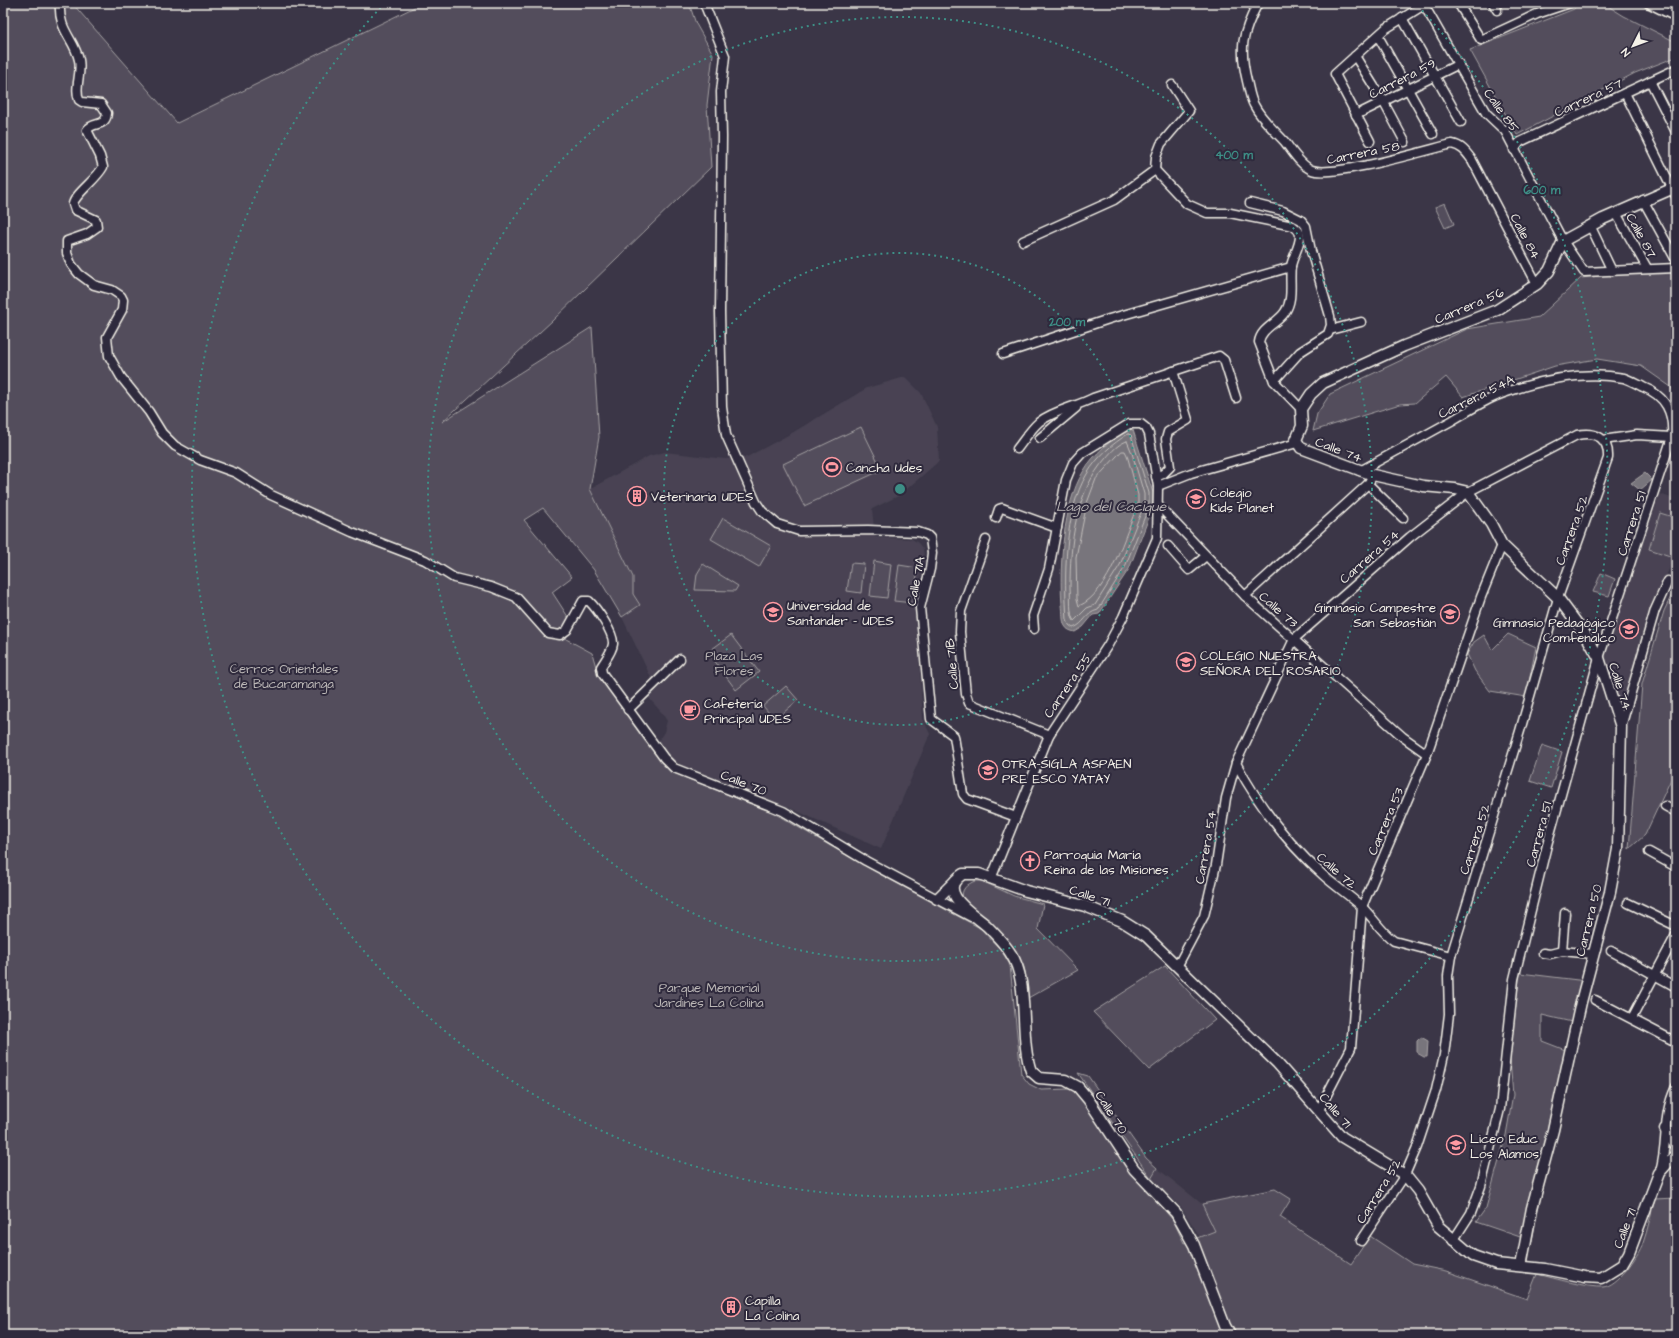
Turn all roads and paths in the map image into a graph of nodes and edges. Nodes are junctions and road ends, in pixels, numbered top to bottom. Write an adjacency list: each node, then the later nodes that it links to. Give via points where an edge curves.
1 (60, 3): 75 (street, Calle 70, via 62,28 79,58 79,100 101,104 107,113 103,123 90,126 87,130 103,167 72,204 75,210 96,220 97,227 87,234 67,241 67,253 71,264 86,281 121,296 122,310 107,337 109,356 121,377 168,440 186,453 236,473 271,495 352,532 425,560 454,578 491,586 516,597 548,633 556,635 567,630 586,600 598,611 611,633 613,646 601,670)
2 (704, 3): 82 (street, Calle 71A, via 725,56 721,92 720,312 722,407 726,435 756,502 777,524 799,531 918,532 930,538 930,569 920,608 931,719 954,736 963,794 968,799)
3 (1258, 3): 26 (street, Carrera 58, via 1242,42 1243,65 1250,94 1257,110 1312,170 1323,172 1372,164)
4 (1458, 3): 5 (street, via 1481,40 1537,14)
5 (1570, 3)
6 (1426, 4): 9 (street); 12 (street, Calle 85)
7 (1651, 4): 8 (street)
8 (1676, 17)
9 (1402, 18): 10 (street); 14 (street)
10 (1378, 36): 11 (street); 17 (street)
11 (1355, 56): 19 (street); 20 (street, via 1335,74)
12 (1459, 64): 14 (street, Carrera 59); 27 (street, Calle 85, via 1486,113 1503,128)
13 (1676, 69): 15 (street, Carrera 57)
14 (1434, 75): 17 (street, Carrera 59); 21 (street)
15 (1650, 81): 18 (street, Carrera 57); 22 (street)
16 (1172, 85): 28 (street, via 1188,111 1161,144)
17 (1408, 88): 19 (street, Carrera 59); 23 (street)
18 (1625, 93): 27 (street, Carrera 57, via 1520,142); 29 (street)
19 (1383, 101): 20 (street, Carrera 59); 25 (street)
20 (1356, 115): 24 (street)
21 (1461, 122)
22 (1676, 132)
23 (1433, 134)
24 (1370, 141)
25 (1405, 142)
26 (1452, 144): 41 (street, Calle 84, via 1463,148 1472,160)
27 (1514, 150): 35 (street, Calle 85)
28 (1155, 170): 34 (street, via 1114,200); 37 (street, via 1187,204 1207,213 1230,213 1293,226 1300,236)
29 (1675, 190): 30 (street)
30 (1643, 200): 32 (street); 36 (street)
31 (1250, 203): 43 (street, via 1284,211 1301,220 1306,226 1330,316)
32 (1616, 213): 33 (street); 38 (street, Calle 87)
33 (1590, 225): 35 (street); 40 (street)
34 (1023, 241)
35 (1563, 241): 40 (street, Calle 85, via 1584,272); 41 (street, Carrera 56, via 1549,270)
36 (1676, 260)
37 (1291, 266): 44 (street, via 1109,319); 46 (street, via 1290,296 1286,311 1259,338)
38 (1647, 268): 39 (street); 40 (street)
39 (1676, 268)
40 (1612, 270)
41 (1537, 284): 49 (street, Carrera 56, via 1497,310 1404,346 1332,378 1311,394)
42 (1361, 322): 43 (street)
43 (1330, 330): 46 (street, via 1318,342 1300,352)
44 (1003, 354)
45 (1174, 371): 47 (street, via 1219,356 1222,358); 48 (street, via 1093,398); 56 (street, via 1188,418 1187,422 1172,429 1166,436 1170,462 1168,470)
46 (1274, 381): 49 (street)
47 (1236, 398)
48 (1080, 405): 51 (street); 54 (street, via 1052,414 1040,421)
49 (1301, 409): 53 (street, Calle 74, via 1302,421)
50 (1672, 437): 52 (street, via 1637,435); 55 (street, Carrera 54A, via 1673,424 1668,406 1649,389 1624,378 1583,375 1509,391); 73 (street, Carrera 51)
51 (1040, 438)
52 (1604, 440): 59 (street, Carrera 54, via 1590,434 1577,435); 70 (street, Carrera 52, via 1608,458)
53 (1297, 443): 55 (street, Calle 74, via 1301,448); 58 (street, via 1191,473)
54 (1018, 449)
55 (1360, 471): 57 (street, Calle 74)
56 (1156, 472): 58 (street, Carrera 55); 63 (street, Carrera 55, via 1146,428 1141,424 1129,424 1082,453 1073,463 1066,480)
57 (1371, 479): 59 (street, Calle 74); 62 (street); 69 (street)
58 (1158, 486): 60 (street, Carrera 55)
59 (1468, 492): 65 (street, Calle 74, via 1491,524); 72 (street, Carrera 54, via 1410,537)
60 (1158, 506): 67 (street, Calle 73); 77 (street, Carrera 55, via 1157,538 1123,616 1099,660)
61 (996, 518): 63 (street, via 999,509 1002,508)
62 (1403, 518)
63 (1057, 528): 71 (street, via 1049,569 1033,616)
64 (986, 540): 77 (street, Calle 71B, via 961,611 960,632 966,694 969,703)
65 (1502, 545): 70 (street, Calle 74); 78 (street, Carrera 53, via 1481,597)
66 (1168, 546): 67 (street, via 1189,570)
67 (1206, 556): 69 (street, Calle 73)
68 (1668, 581): 76 (street, Carrera 50, via 1655,610)
69 (1245, 596): 72 (street, Calle 73)
70 (1558, 598): 73 (street, Calle 74); 100 (street, Carrera 52)
71 (1034, 629)
72 (1294, 639): 78 (street, Calle 73, via 1403,737); 79 (street, Carrera 54)
73 (1599, 658): 76 (street, Calle 74); 115 (street, Carrera 51, via 1547,845 1514,979 1500,1109 1481,1186 1471,1213)
74 (680, 659): 75 (street)
75 (628, 710): 88 (street, Calle 70, via 674,768 783,811 866,861)
76 (1621, 727): 99 (street, Carrera 50, via 1618,850 1610,892)
77 (1049, 735): 82 (street, Carrera 55)
78 (1428, 754): 90 (street, Carrera 53)
79 (1236, 763): 90 (street, Calle 72, via 1250,789 1294,847); 101 (street, Carrera 54, via 1226,798 1216,865 1204,916)
80 (1665, 806): 81 (street)
81 (1676, 812)
82 (1016, 817): 87 (street, Carrera 55)
83 (1649, 852): 84 (street)
84 (1676, 867)
85 (979, 874): 86 (street, Calle 71, via 964,874); 87 (street, Calle 71); 91 (street, via 968,878 958,890)
86 (958, 878): 88 (street); 91 (street, via 954,894)
87 (992, 879): 101 (street, Calle 71, via 1026,891 1085,906 1122,921 1146,936)
88 (937, 899): 93 (street, Calle 70)
89 (1628, 903): 94 (street)
90 (1362, 907): 100 (street, Calle 72, via 1394,941); 108 (street, Carrera 53, via 1351,1048)
91 (964, 908): 93 (street, Calle 70)
92 (1565, 913): 96 (street)
93 (983, 923): 117 (street, Calle 70, via 1010,951 1018,969 1031,1071 1038,1078 1065,1080 1078,1086 1134,1169 1182,1221)
94 (1676, 926)
95 (1676, 935): 102 (street)
96 (1562, 951): 98 (street); 99 (street)
97 (1611, 951): 102 (street)
98 (1543, 953)
99 (1593, 954): 116 (street, Carrera 50, via 1553,1130 1532,1208)
100 (1451, 956): 113 (street, Carrera 52, via 1448,976 1449,1014 1444,1055 1436,1090)
101 (1178, 965): 108 (street, Calle 71, via 1277,1063)
102 (1654, 976): 103 (street); 105 (street)
103 (1676, 987)
104 (1595, 1000): 105 (street)
105 (1632, 1018): 106 (street)
106 (1676, 1042)
107 (1676, 1087): 109 (street, via 1668,1105)
108 (1319, 1110): 113 (street, Calle 71, via 1342,1137)
109 (1665, 1129): 110 (street); 112 (street, via 1664,1155)
110 (1676, 1146)
111 (1676, 1154): 112 (street)
112 (1659, 1173): 116 (street, Calle 71, via 1629,1253 1614,1271 1601,1278 1593,1278)
113 (1405, 1175): 114 (street, Carrera 52); 115 (street, Calle 71, via 1418,1191 1438,1226)
114 (1361, 1241)
115 (1453, 1241): 116 (street, Calle 71, via 1473,1256 1485,1261)
116 (1521, 1266)
117 (1230, 1335)

